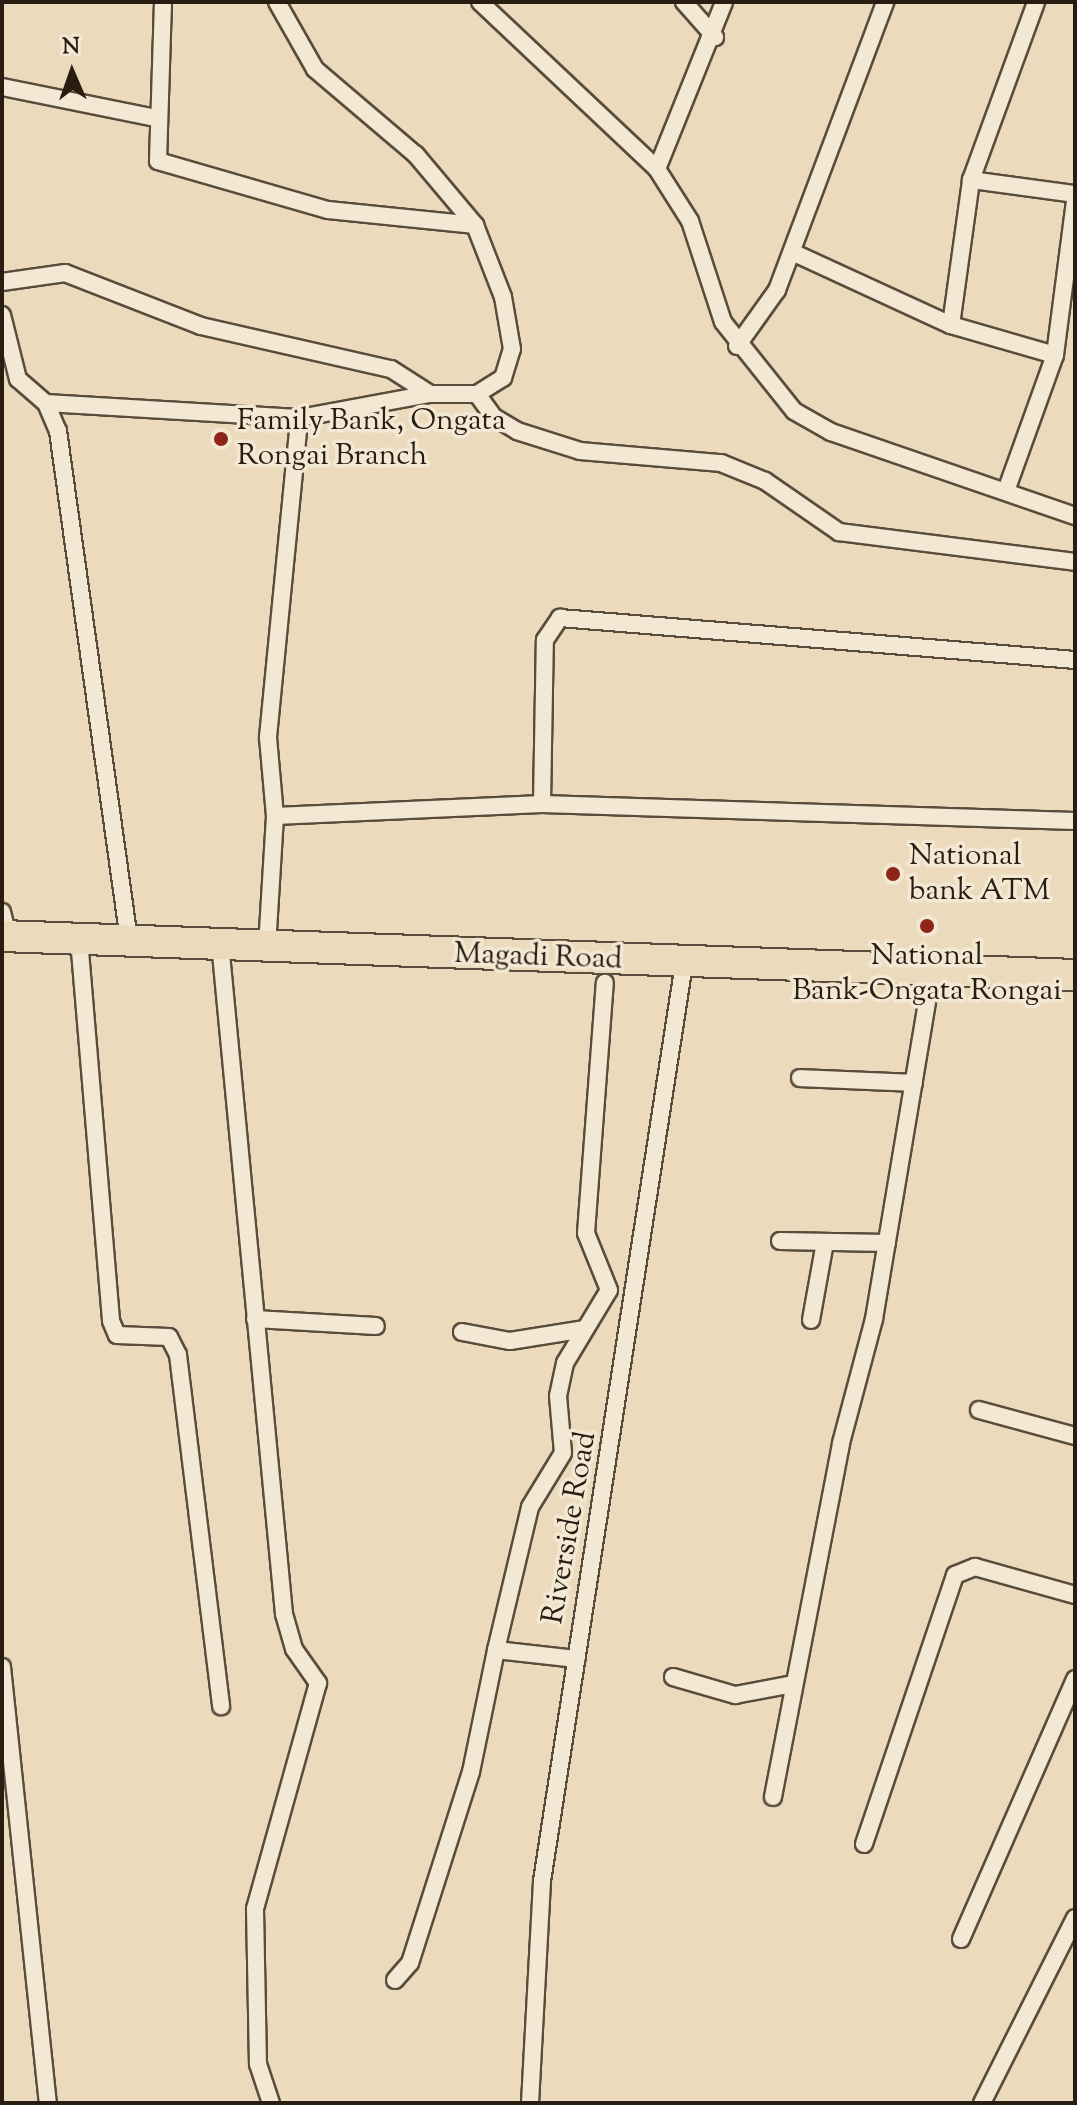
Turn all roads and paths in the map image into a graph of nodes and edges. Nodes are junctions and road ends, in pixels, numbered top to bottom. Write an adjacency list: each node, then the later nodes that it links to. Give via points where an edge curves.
1 (163, 2): 10 (street)
2 (277, 2): 15 (street, via 315,69 416,155)
3 (480, 2): 11 (street)
4 (684, 2): 8 (street)
5 (724, 2): 8 (street)
6 (885, 2): 16 (street)
7 (1036, 2): 12 (street)
8 (715, 37): 11 (street)
9 (2, 87): 10 (street)
10 (156, 118): 15 (street, via 158,161 170,169 328,210)
11 (657, 169): 20 (street, via 690,221 713,303)
12 (971, 180): 13 (street); 19 (street)
13 (1075, 194)
14 (1075, 202): 21 (street)
15 (475, 225): 23 (street, via 503,297 512,349 503,378)
16 (792, 252): 19 (street); 20 (street, via 777,290)
17 (2, 282): 22 (street, via 65,273 201,326 391,369)
18 (2, 315): 24 (street, via 18,379)
19 (951, 325): 21 (street)
20 (737, 346): 26 (street, via 794,411 831,432)
21 (1055, 355): 26 (street)
22 (430, 394): 23 (street); 25 (street)
23 (477, 394): 28 (street, via 494,417 517,431 580,451 721,463 765,481 839,532)
24 (46, 403): 25 (street); 35 (street, via 58,431)
25 (299, 418): 31 (street, via 268,737)
26 (1006, 491): 27 (street)
27 (1075, 516)
28 (1075, 562)
29 (1075, 660): 30 (street, via 560,618 545,640)
30 (542, 804): 31 (street); 32 (street)
31 (275, 816): 37 (street)
32 (1075, 821)
33 (4, 928): 34 (highway, Magadi Road)
34 (79, 939): 35 (highway, Magadi Road); 61 (street, via 111,1321 117,1335 169,1337 178,1355)
35 (129, 940): 36 (highway, Magadi Road)
36 (220, 943): 37 (highway, Magadi Road); 47 (street)
37 (267, 947): 38 (highway, Magadi Road)
38 (684, 964): 39 (highway, Magadi Road); 56 (street, Riverside Road)
39 (932, 971): 40 (highway, Magadi Road); 43 (street)
40 (1075, 975)
41 (605, 983): 50 (street, via 586,1233 609,1290)
42 (800, 1078): 43 (street)
43 (914, 1083): 46 (street)
44 (780, 1241): 45 (street)
45 (825, 1242): 46 (street); 48 (street)
46 (887, 1243): 60 (street)
47 (255, 1319): 49 (street); 68 (street, via 284,1614 294,1649 318,1683 255,1909 258,2064)
48 (811, 1320)
49 (376, 1326)
50 (585, 1329): 51 (street, via 510,1341); 55 (street, via 565,1363 558,1396 563,1453 530,1507)
51 (462, 1332)
52 (979, 1410): 53 (street)
53 (1075, 1436)
54 (1075, 1595): 63 (street, via 975,1567 955,1575)
55 (496, 1650): 56 (street); 66 (street, via 471,1772 410,1963)
56 (576, 1659): 69 (street, Riverside Road, via 542,1881)
57 (2, 1667): 67 (street)
58 (673, 1677): 60 (street, via 735,1695)
59 (1075, 1679): 65 (street)
60 (794, 1684): 62 (street)
61 (221, 1706)
62 (773, 1797)
63 (864, 1844)
64 (1075, 1918): 70 (street)
65 (961, 1939)
66 (395, 1980)
67 (48, 2103)
68 (271, 2103)
69 (530, 2103)
70 (982, 2103)

